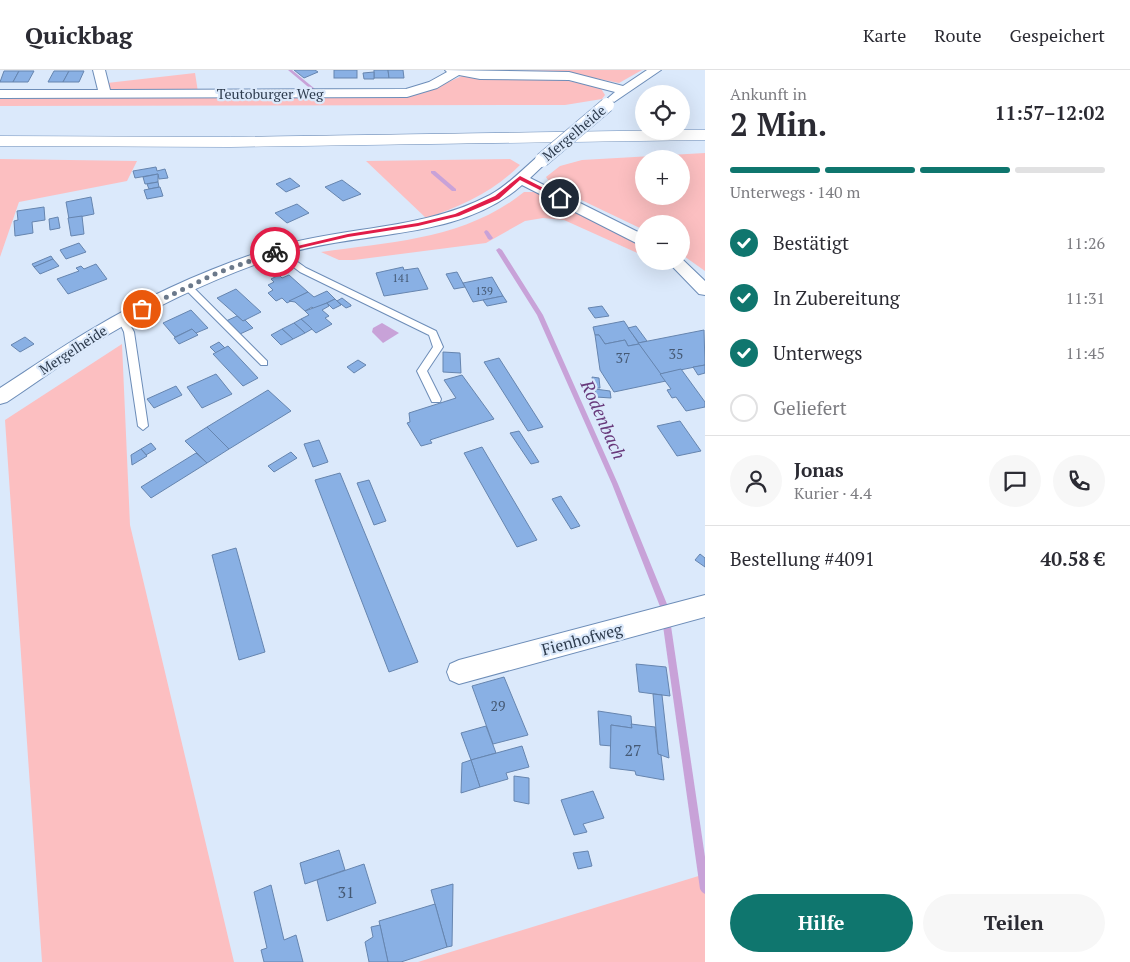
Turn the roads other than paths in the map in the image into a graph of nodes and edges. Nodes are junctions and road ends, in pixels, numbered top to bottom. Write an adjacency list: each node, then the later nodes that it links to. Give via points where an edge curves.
1 (99, 70): 6 (street)
2 (655, 70): 4 (street, Mergelheide)
3 (454, 71): 4 (street, Teutoburger Weg, via 480,75 569,76); 6 (street, Teutoburger Weg, via 433,86 407,92)
4 (623, 90): 13 (street, Mergelheide, bridge)
5 (0, 94): 6 (street, Teutoburger Weg)
6 (105, 95)
7 (705, 121): 9 (highway)
8 (635, 122): 10 (highway, via 217,128)
9 (690, 122)
10 (0, 126)
11 (705, 135): 12 (highway, via 230,142)
12 (0, 141)
13 (520, 178): 14 (street); 15 (street, Mergelheide, via 497,198 457,215)
14 (635, 237)
15 (278, 251): 17 (street, Mergelheide); 22 (lane, via 303,270 433,333 438,347 422,371)
16 (684, 270): 18 (street)
17 (188, 287): 19 (street, Mergelheide); 20 (lane)
18 (705, 290)
19 (123, 319): 21 (street, Mergelheide); 23 (lane, via 129,332)
20 (264, 363)
21 (0, 397)
22 (436, 399)
23 (143, 426)
24 (705, 606): 25 (street, Fienhofweg)
25 (459, 672)

